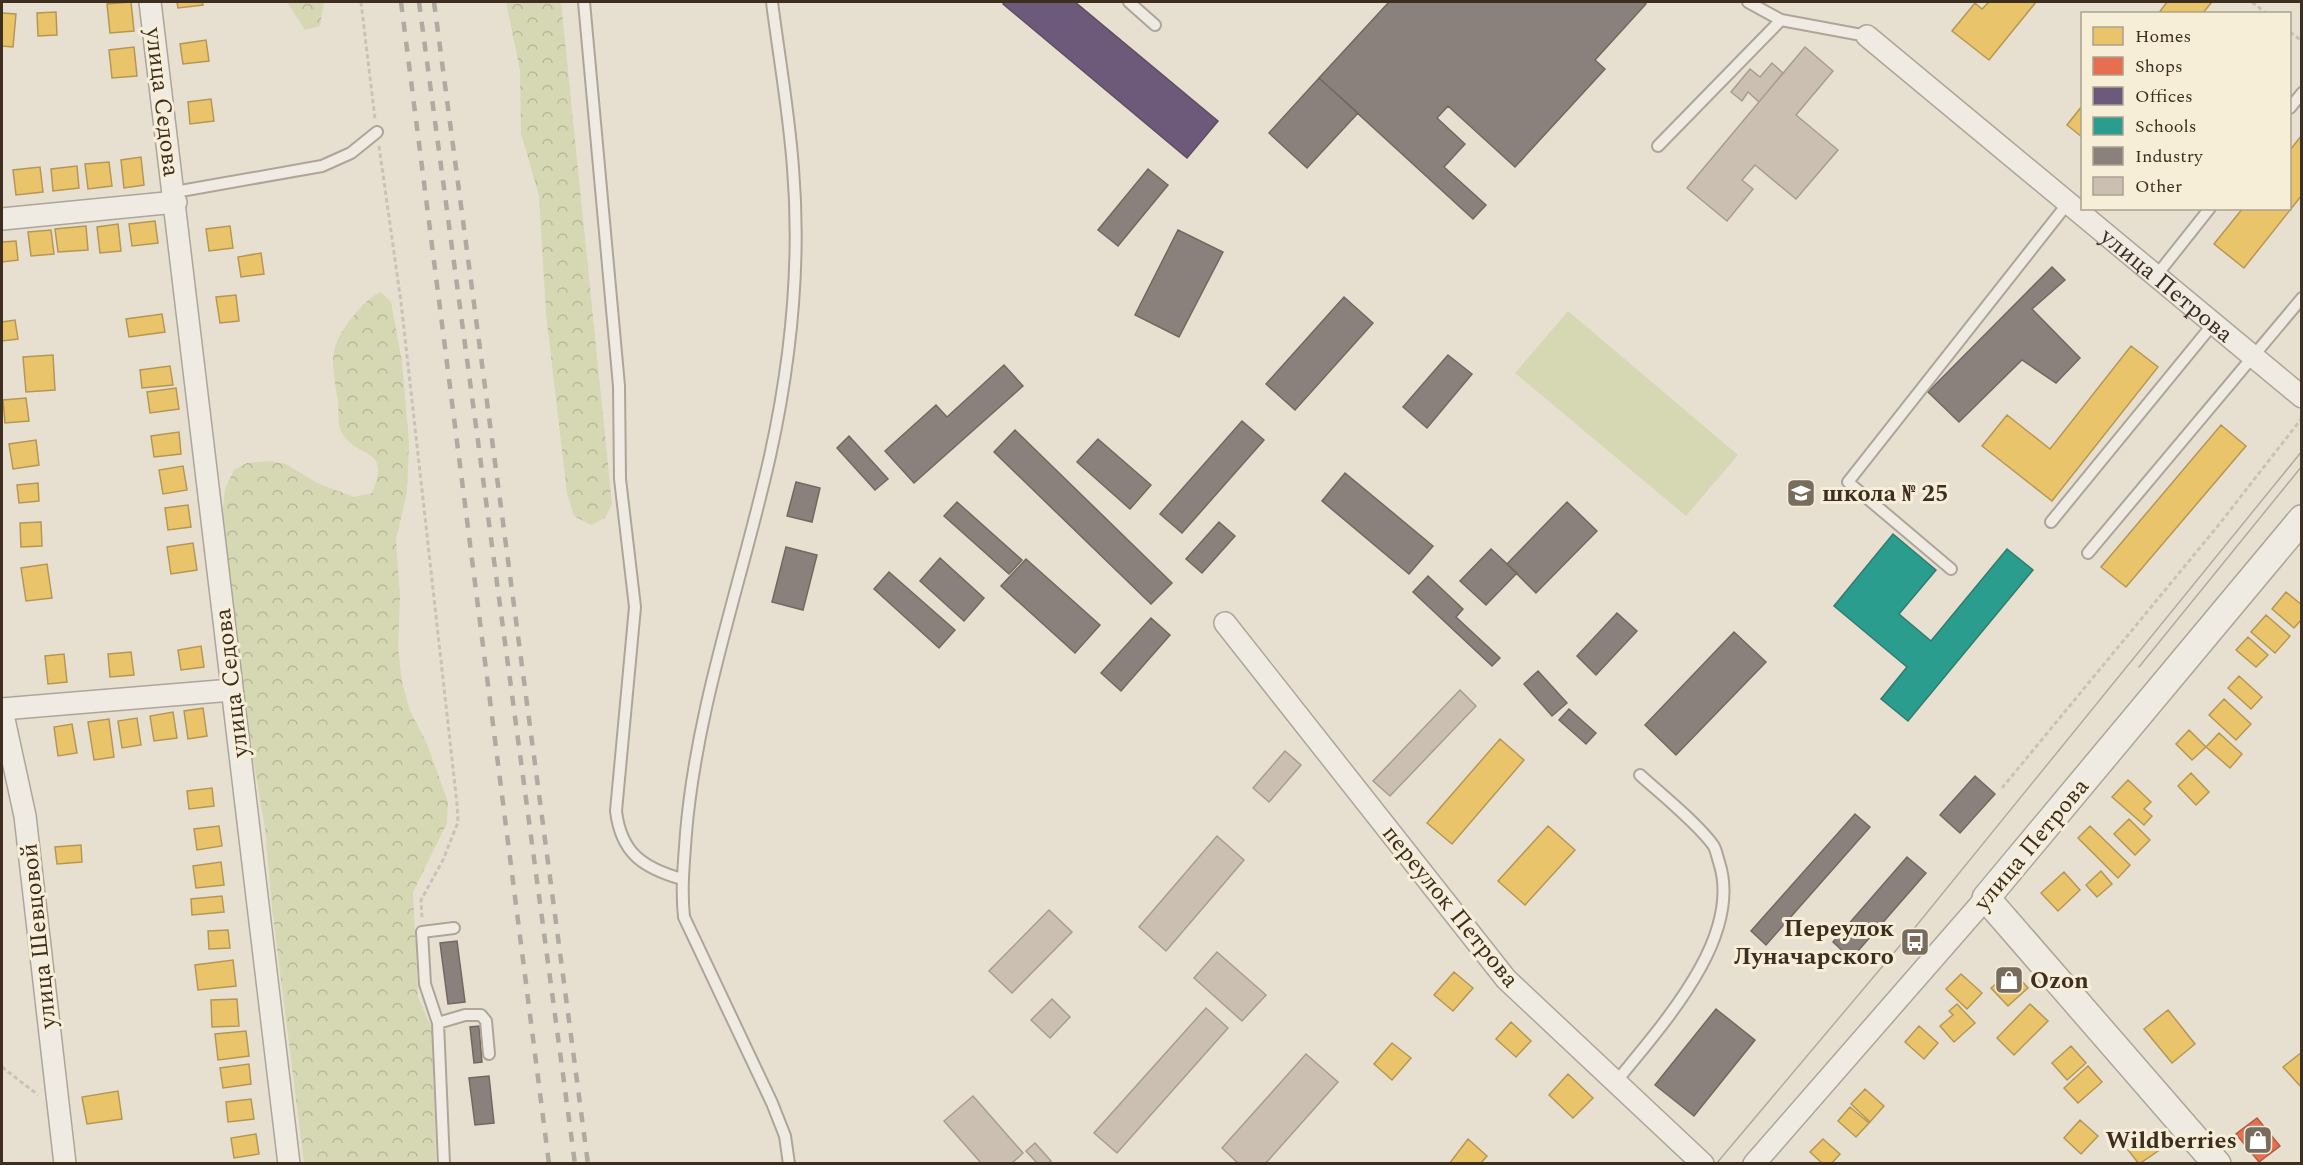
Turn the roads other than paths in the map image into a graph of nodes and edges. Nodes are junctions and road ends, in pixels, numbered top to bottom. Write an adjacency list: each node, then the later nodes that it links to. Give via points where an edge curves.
1 (150, 2): 13 (street, улица Седова)
2 (584, 2): 30 (lane, via 619,386 620,479 635,607 616,811 618,831 627,848 644,863)
3 (772, 2): 30 (lane, via 793,169 795,300 790,350 770,455 700,731)
4 (1130, 2): 7 (lane)
5 (1748, 2): 6 (lane)
6 (1780, 20): 8 (lane); 12 (lane)
7 (1155, 25)
8 (1867, 36): 14 (street, улица Петрова)
9 (2301, 93): 10 (lane)
10 (2291, 106)
11 (377, 132): 13 (lane, via 351,153 322,166)
12 (1659, 146)
13 (175, 197): 16 (street, улица Седова); 27 (street, улица Седова)
14 (2068, 203): 17 (street, улица Петрова); 25 (lane, via 1848,482)
15 (2208, 210): 17 (lane)
16 (2, 219)
17 (2156, 276): 19 (street, улица Петрова)
18 (2301, 298): 20 (lane)
19 (2213, 324): 20 (street, улица Петрова); 23 (lane)
20 (2254, 357): 21 (street, улица Петрова); 24 (lane)
21 (2301, 397)
22 (2301, 519): 31 (street, улица Петрова)
23 (2051, 522)
24 (2088, 553)
25 (1951, 569)
26 (1225, 623): 35 (street, переулок Петрова, via 1506,979)
27 (232, 690): 28 (street); 37 (street, улица Седова)
28 (2, 709): 36 (street, улица Шевцовой, via 25,816)
29 (1640, 775): 35 (lane, via 1714,846 1723,873 1724,902 1693,981)
30 (682, 879): 39 (lane, via 684,917 772,1103 785,1136)
31 (1986, 898): 41 (street, улица Петрова); 42 (street)
32 (454, 928): 33 (lane, via 422,932 425,984)
33 (438, 1023): 34 (lane, via 481,1015 486,1021); 38 (lane)
34 (489, 1054)
35 (1616, 1082): 40 (street, переулок Петрова)
36 (65, 1164)
37 (289, 1164)
38 (444, 1164)
39 (789, 1164)
40 (1703, 1164)
41 (1754, 1164)
42 (2217, 1164)

